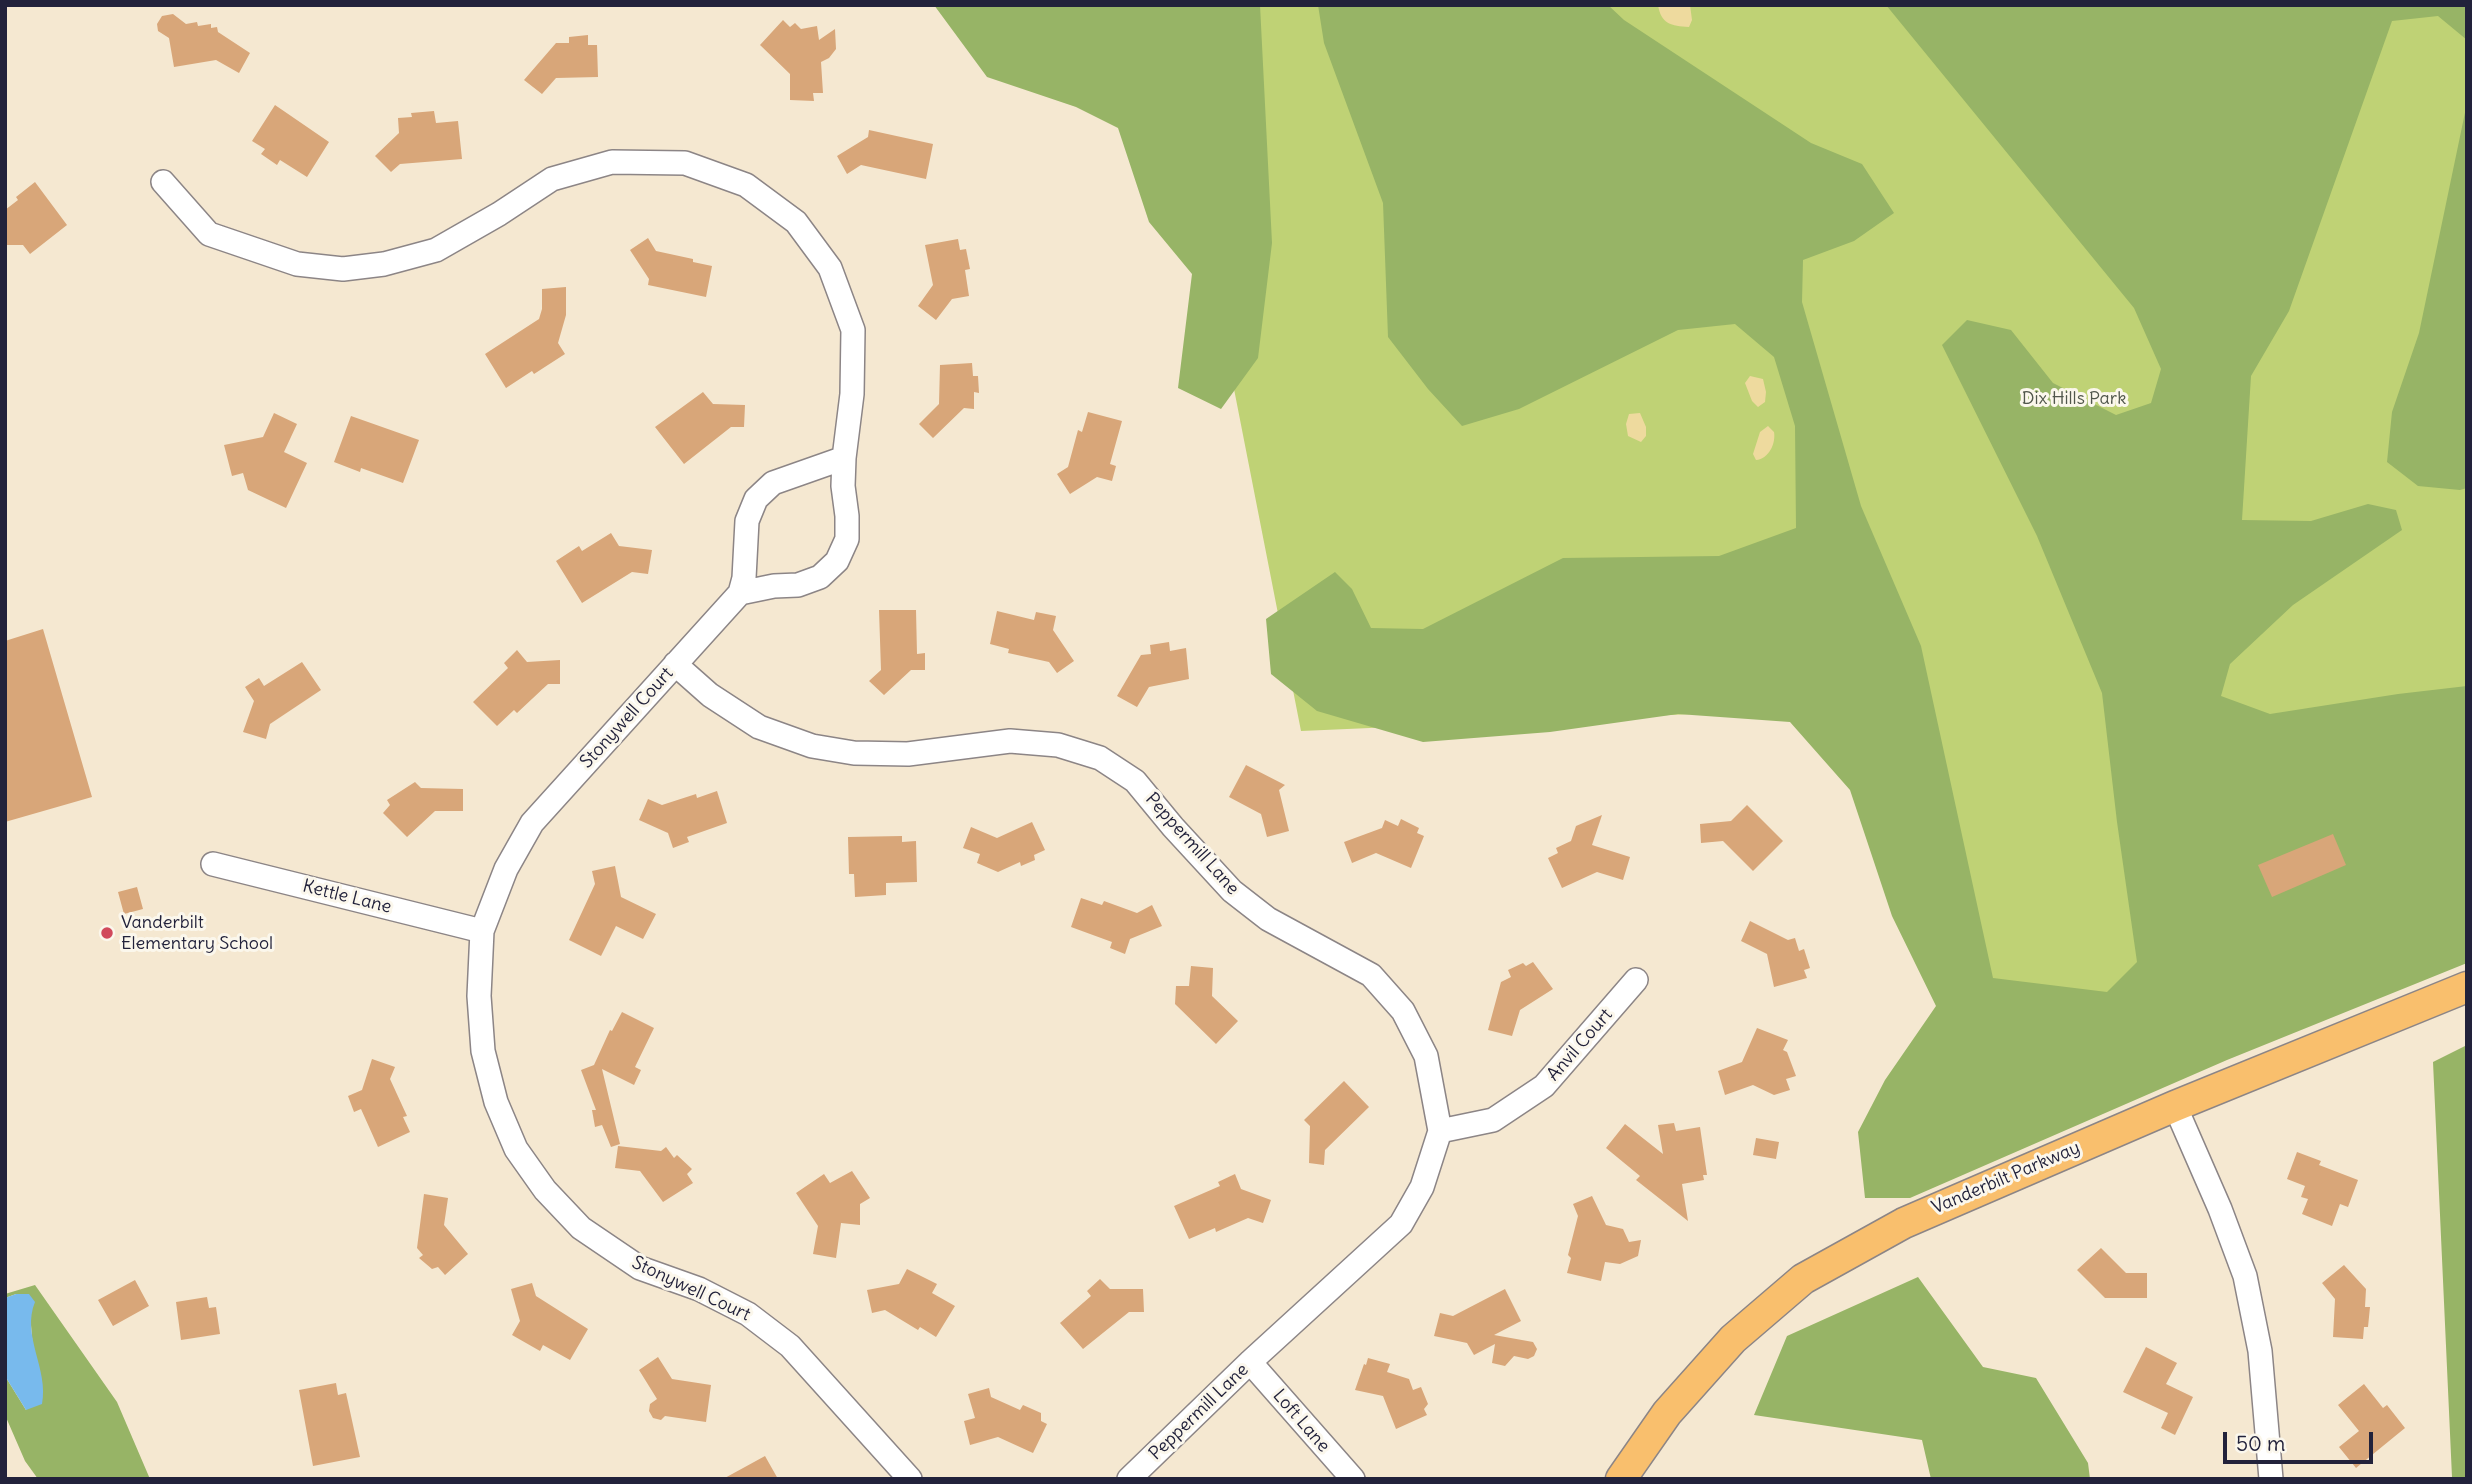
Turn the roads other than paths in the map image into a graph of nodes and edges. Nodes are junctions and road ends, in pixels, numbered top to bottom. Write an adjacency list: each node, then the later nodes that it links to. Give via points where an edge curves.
1 (163, 182): 2 (street, via 209,234 297,264 343,269 436,250 552,179 612,162 685,163 746,185 796,222 830,268 853,330)
2 (844, 458): 3 (street, via 773,483 756,499 747,521); 3 (street, via 847,539 837,561 820,577 798,586)
3 (740, 593): 4 (street, Stonywell Court)
4 (675, 664): 6 (street, Stonywell Court, via 532,823 506,869); 10 (street, Peppermill Lane, via 710,695 759,727 812,746 908,754 1010,741 1058,744 1100,758 1136,781 1233,891 1268,919 1371,975 1403,1011 1426,1056)
5 (213, 864): 6 (street, Kettle Lane)
6 (481, 931): 12 (street, Stonywell Court, via 483,1051 496,1102 516,1149 545,1190 581,1228 640,1268 699,1289 748,1314 789,1346)
7 (1636, 980): 10 (street, Anvil Court, via 1544,1086 1493,1120)
8 (2467, 987): 9 (main road, Vanderbilt Parkway)
9 (2175, 1106): 15 (main road, Vanderbilt Parkway, via 1903,1223 1803,1279 1733,1339 1667,1413); 16 (street, via 2245,1276 2260,1351)
10 (1440, 1131): 11 (street, Peppermill Lane, via 1422,1187 1401,1224)
11 (1250, 1362): 13 (street, Peppermill Lane); 14 (street, Loft Lane)
12 (910, 1479)
13 (1129, 1479)
14 (1353, 1479)
15 (1621, 1479)
16 (2271, 1479)

